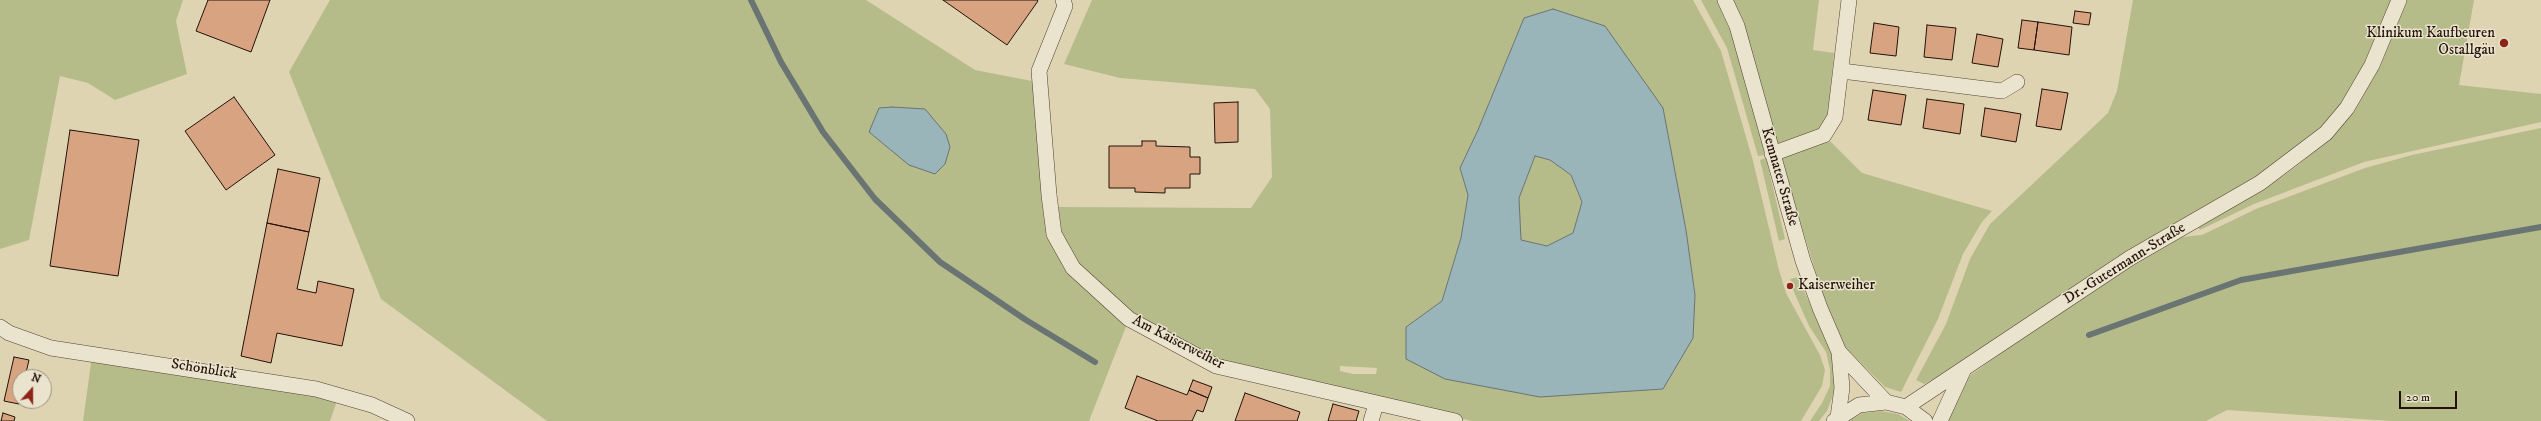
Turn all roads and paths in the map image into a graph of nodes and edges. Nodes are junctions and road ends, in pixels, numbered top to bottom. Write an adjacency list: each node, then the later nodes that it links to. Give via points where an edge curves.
1 (1063, 0): 12 (street, Am Kaiserweiher, via 1065,6 1039,71 1054,234 1073,268 1129,319 1216,366)
2 (1725, 0): 7 (street, Kemnater Straße, via 1737,26)
3 (1849, 0): 5 (street)
4 (2399, 0): 10 (street, Dr.-Gutermann-Straße, via 2372,65 2347,108 2326,133 2260,183 2130,258)
5 (1842, 71): 6 (street, via 2002,91); 7 (street, via 1835,117 1824,135)
6 (2017, 82)
7 (1772, 154): 9 (street, Kemnater Straße, via 1803,261)
8 (0, 327): 15 (street, Schönblick, via 9,333 51,348 316,389 372,405)
9 (1839, 352): 11 (street, Kemnater Straße); 14 (street, Kemnater Straße, via 1842,388)
10 (1963, 371): 13 (street, Dr.-Gutermann-Straße); 19 (street)
11 (1886, 402): 13 (street); 14 (street, via 1859,405)
12 (1376, 404): 16 (street); 17 (street, Am Kaiserweiher)
13 (1906, 407): 18 (street)
14 (1836, 419)
15 (407, 421)
16 (1371, 421)
17 (1455, 421)
18 (1925, 421)
19 (1940, 421)

